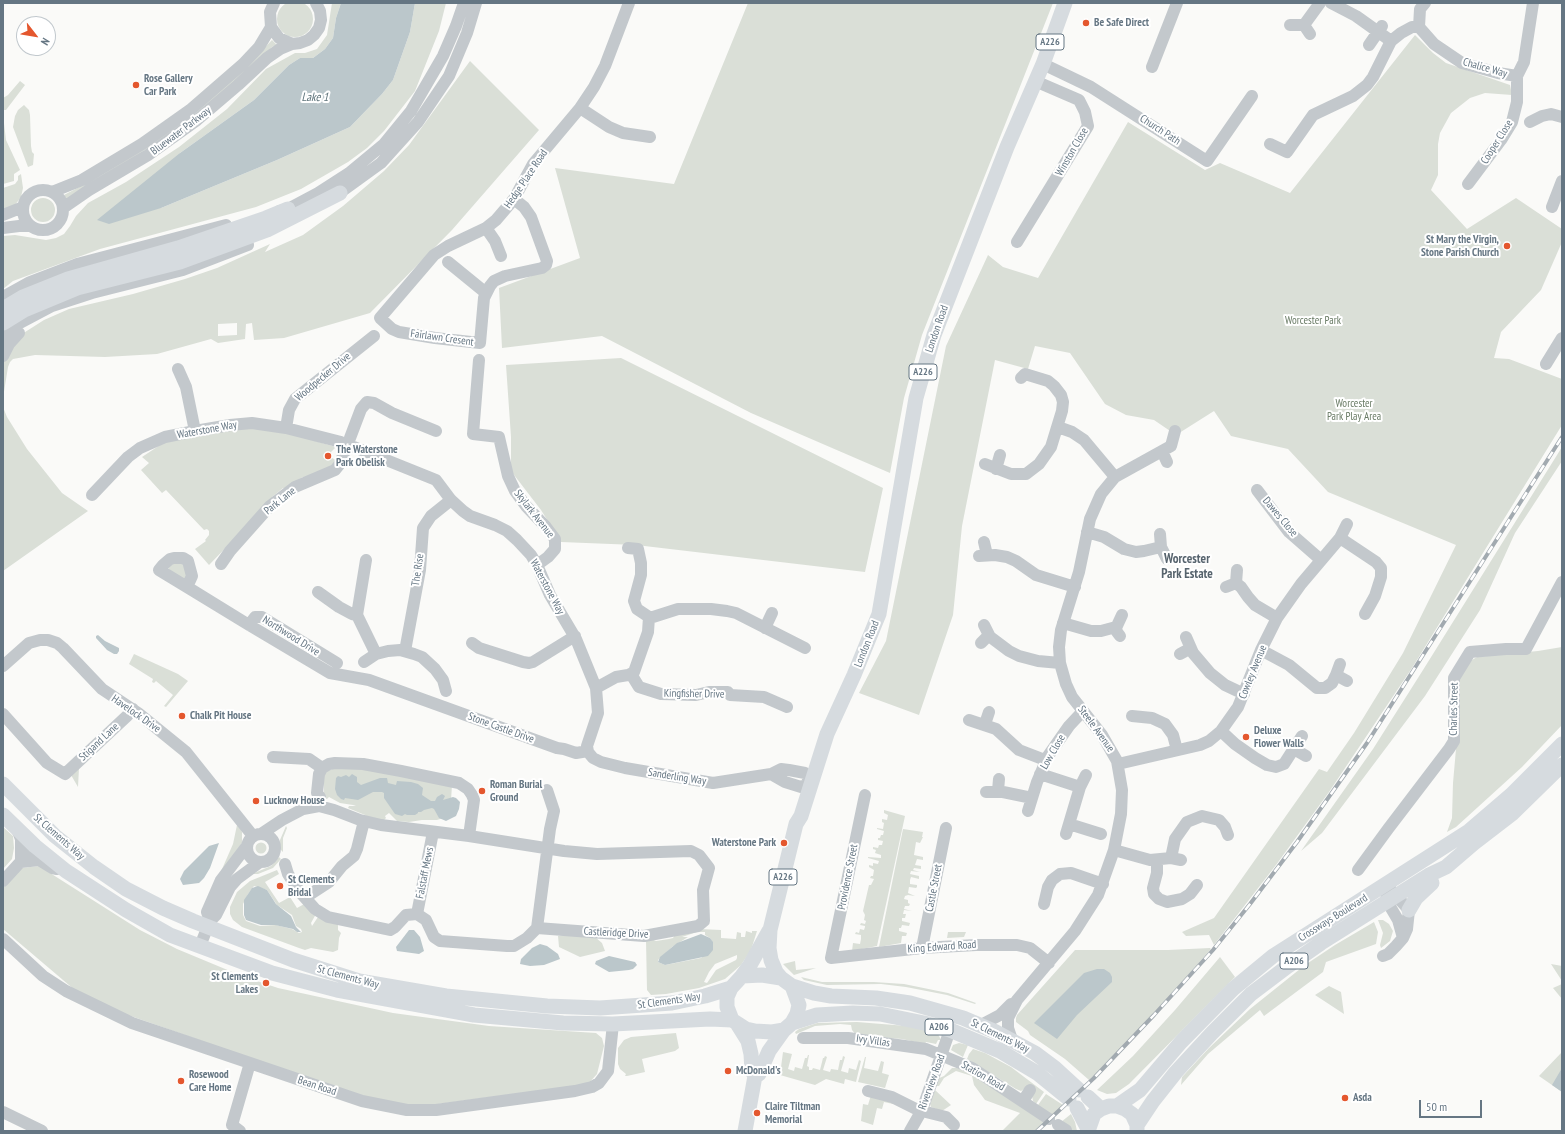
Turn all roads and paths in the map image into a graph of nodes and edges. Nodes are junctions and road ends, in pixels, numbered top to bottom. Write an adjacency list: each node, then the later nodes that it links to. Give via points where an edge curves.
1 (274, 3): 15 (street, Bluewater Parkway, via 270,12)
2 (456, 3): 21 (street)
3 (464, 3): 21 (street)
4 (476, 3): 24 (street)
5 (482, 3): 24 (street)
6 (629, 3): 28 (street, Hedge Place Road, via 605,66)
7 (1064, 3): 22 (main road, London Road / A226)
8 (1177, 3): 23 (street)
9 (1320, 3): 14 (street, via 1307,29)
10 (1331, 3): 17 (street)
11 (1425, 3): 16 (street, via 1420,9)
12 (1533, 3): 25 (street, Cooper Close, via 1524,62)
13 (319, 6): 19 (street, Bluewater Parkway, via 319,28 308,40)
14 (1290, 25)
15 (271, 27): 19 (street, via 279,38); 35 (street, Bluewater Parkway, via 259,47 190,110 142,144 82,180)
16 (1419, 27): 18 (street, via 1412,27); 25 (street, Chalice Way, via 1434,44 1462,63)
17 (1381, 29): 18 (street); 20 (street)
18 (1391, 41): 32 (street, via 1376,73 1367,85 1353,96 1313,115 1287,152)
19 (292, 44): 40 (street, Bluewater Parkway, via 268,58 191,125)
20 (1369, 45)
21 (443, 56): 41 (street, via 411,111 384,144 349,173)
22 (1043, 64): 26 (main road, London Road / A226); 27 (street, Church Path, via 1072,76 1098,91 1207,161)
23 (1152, 67)
24 (449, 76): 36 (street, via 418,122 381,163)
25 (1516, 76): 34 (street, Cooper Close, via 1517,102 1512,122)
26 (1035, 81): 46 (street, Winston Close, via 1079,100 1088,126); 145 (main road, London Road / A226, via 934,335 916,398 879,614)
27 (1252, 96)
28 (580, 108): 31 (street, via 623,133); 37 (street, Hedge Place Road, via 533,164)
29 (1562, 117): 30 (street, via 1551,114)
30 (1530, 122)
31 (650, 136)
32 (1270, 144)
33 (1562, 181): 39 (street)
34 (1468, 184)
35 (52, 192): 38 (street, Bluewater Parkway, via 43,190 32,193 27,197); 40 (street)
36 (340, 193): 49 (main road, via 267,230 180,262); 52 (street, via 263,239 183,270)
37 (514, 199): 45 (street, Hedge Place Road); 50 (street, via 532,217 546,265 494,281)
38 (23, 207): 42 (street, Bluewater Parkway); 43 (street, via 24,218)
39 (1552, 207)
40 (63, 208): 43 (street, via 56,226 43,230)
41 (288, 209): 49 (main road); 51 (street, via 77,264 30,282)
42 (3, 215)
43 (31, 226): 44 (street)
44 (3, 228)
45 (486, 228): 47 (street, via 495,241); 54 (street, Hedge Place Road, via 434,255)
46 (1018, 242)
47 (500, 256)
48 (448, 262): 50 (street)
49 (72, 284): 53 (main road, via 23,297); 55 (main road)
50 (486, 293): 54 (street, Fairlawn Cresent, via 480,343 399,332)
51 (3, 297)
52 (52, 306): 57 (street, via 18,324); 59 (street, via 15,337)
53 (3, 309)
54 (380, 318)
55 (3, 323)
56 (374, 336): 65 (street, Woodpecker Drive, via 295,399 289,410)
57 (3, 338)
58 (1562, 338): 61 (street)
59 (3, 356)
60 (479, 360): 88 (street, Skylark Avenue, via 473,434 500,437 508,476 515,491 555,539 555,549)
61 (1546, 364)
62 (178, 369): 66 (street, via 186,387)
63 (1021, 378): 64 (street, via 1025,374 1045,380 1058,391 1063,405)
64 (1058, 427): 71 (street, via 1048,453 1030,472 1014,474 990,466); 73 (street, via 1081,437)
65 (286, 428): 66 (street, Waterstone Way, via 252,423 230,424); 69 (street, Waterstone Way)
66 (195, 431): 75 (street, Waterstone Way, via 165,437 140,448)
67 (436, 431): 69 (street, Park Lane, via 370,402 360,409)
68 (1175, 431): 70 (street, Steele Avenue, via 1171,446)
69 (347, 444): 76 (street, Waterstone Way, via 436,480); 87 (street, Park Lane, via 335,470 295,487 270,506 230,551)
70 (1162, 451): 72 (street); 73 (street, Steele Avenue)
71 (1000, 455)
72 (1167, 462)
73 (1115, 477): 78 (street, Steele Avenue, via 1095,506)
74 (1257, 490): 86 (street, Dawes Close, via 1289,532)
75 (92, 495)
76 (451, 500): 88 (street, Waterstone Way, via 469,515 498,526 512,535); 110 (street, The Rise, via 431,516 423,528 420,570)
77 (1346, 524): 80 (street, Cowley Avenue)
78 (1087, 532): 82 (street, via 1102,536 1122,549 1130,551 1141,552); 92 (street, Steele Avenue)
79 (1160, 534): 82 (street)
80 (1340, 538): 86 (street, Cowley Avenue); 94 (street, via 1376,562 1380,568 1381,577)
81 (984, 542): 92 (street, via 983,556 998,555 1010,558 1036,574)
82 (1161, 547): 84 (street)
83 (628, 548): 98 (street, via 638,549 641,563 635,604 639,611)
84 (1168, 559)
85 (366, 560): 96 (street)
86 (1321, 560): 99 (street, Cowley Avenue, via 1300,584)
87 (222, 564)
88 (536, 565): 104 (street, Waterstone Way, via 550,595)
89 (1237, 570): 99 (street, via 1231,585 1241,587 1255,605)
90 (1562, 582): 173 (street, Charles Street, via 1526,649 1470,652 1454,678 1454,741 1450,749)
91 (187, 587): 101 (street, Stone Castle Drive)
92 (1075, 587): 100 (street, Steele Avenue)
93 (318, 592): 96 (street, via 342,609)
94 (1372, 610)
95 (772, 613): 103 (street)
96 (357, 614): 111 (street)
97 (1122, 615): 100 (street, via 1118,631 1091,631)
98 (649, 617): 103 (street, via 678,609 716,609 736,613); 117 (street, via 648,632 641,654 636,668)
99 (1277, 618): 109 (street, Cowley Avenue)
100 (1063, 623): 115 (street, Steele Avenue)
101 (249, 625): 114 (street, Northwood Drive, via 255,617 262,617); 135 (street, Stone Castle Drive, via 330,673 369,680 538,742 576,753)
102 (984, 625): 115 (street, via 989,632 985,640 1019,656)
103 (765, 628): 107 (street)
104 (575, 636): 106 (street, via 534,662 523,662 479,648); 119 (street, Waterstone Way)
105 (1186, 637): 108 (street)
106 (472, 643)
107 (805, 648)
108 (1191, 648): 112 (street); 121 (street, via 1213,676 1226,686)
109 (1261, 650): 118 (street, via 1289,665 1316,688 1327,687 1338,670); 121 (street, Cowley Avenue)
110 (405, 651): 111 (street); 120 (street, via 422,657 432,665 442,678)
111 (376, 654): 113 (street)
112 (1180, 654)
113 (364, 662)
114 (337, 663)
115 (1060, 663): 124 (street, Steele Avenue, via 1069,691)
116 (3, 666): 123 (street, Havelock Drive, via 29,643 40,640 56,643 102,689)
117 (630, 674): 119 (street, via 618,676); 122 (street, Kingfisher Drive, via 639,687 661,694 696,695 728,692 730,695 764,697)
118 (1347, 681)
119 (596, 688): 135 (street, Waterstone Way, via 598,713 588,742)
120 (446, 691)
121 (1244, 694): 130 (street, Cowley Avenue)
122 (787, 707)
123 (133, 709): 126 (street, Stigand Lane, via 65,774 47,763); 160 (street, Havelock Drive, via 186,752)
124 (1083, 711): 138 (street, Low Close); 139 (street, Steele Avenue, via 1109,744)
125 (989, 712): 129 (street)
126 (3, 714)
127 (1132, 716): 134 (street, via 1152,718 1165,724 1174,736)
128 (969, 720): 129 (street)
129 (985, 724): 138 (street, via 998,731 1019,750)
130 (1221, 731): 133 (street, via 1241,748 1272,767 1282,766); 134 (street, Cowley Avenue, via 1205,743)
131 (1302, 736): 133 (street)
132 (1562, 744): 178 (main road, Crossways Boulevard / A206, via 1511,795 1469,831)
133 (1294, 749): 137 (street)
134 (1177, 750): 139 (street, Cowley Avenue)
135 (588, 751): 145 (street, Sanderling Way, via 596,760 618,767 713,783 771,774 785,782)
136 (273, 756): 141 (street, via 307,759)
137 (1306, 756)
138 (1045, 760): 142 (street, Low Close)
139 (1118, 764): 167 (street, Steele Avenue, via 1123,798)
140 (1562, 765): 172 (main road, Crossways Boulevard / A206, via 1513,813)
141 (322, 768): 151 (street, via 317,793 320,797); 162 (street, via 334,763 367,764 462,784 474,799)
142 (1040, 774): 146 (street); 150 (street, Low Close)
143 (1086, 775): 146 (street)
144 (1000, 779): 150 (street, via 992,792)
145 (806, 781): 186 (main road, London Road / A226, via 802,816 796,824)
146 (1080, 786): 159 (street, via 1068,829)
147 (8, 790): 163 (main road, St Clements Way, via 21,813 40,832); 184 (main road, St Clements Way, via 55,836 110,879 163,908)
148 (548, 790): 166 (street, via 554,810)
149 (865, 796): 192 (street, Providence Street)
150 (1032, 798): 152 (street, Low Close)
151 (319, 806): 154 (street, via 306,808); 155 (street, Castleridge Drive)
152 (1028, 811)
153 (3, 815): 156 (main road, St Clements Way)
154 (291, 816): 160 (street); 165 (street, via 285,821)
155 (364, 821): 158 (street, Castleridge Drive); 179 (street, via 354,856 329,882)
156 (15, 827): 163 (main road, St Clements Way); 169 (street, via 21,838)
157 (946, 828): 190 (street, Castle Street)
158 (433, 832): 162 (street, Castleridge Drive); 183 (street, Falstaff Mews)
159 (1101, 834)
160 (257, 835): 164 (street, via 248,840); 165 (street, via 269,836)
161 (1228, 835): 168 (street, via 1219,820 1202,816 1187,822 1175,839 1176,859)
162 (469, 836): 166 (street, Castleridge Drive)
163 (35, 846): 169 (street); 174 (main road, St Clements Way)
164 (246, 847): 170 (street, via 252,859); 184 (street, via 220,880 207,912)
165 (275, 848): 170 (street, via 270,858)
166 (547, 849): 185 (street); 185 (street, Castleridge Drive, via 592,854 690,851 696,853 709,868 703,890 704,920 694,927 644,936)
167 (1114, 850): 168 (street); 176 (street, Steele Avenue)
168 (1157, 860): 177 (street, via 1153,888 1159,899 1167,902 1182,900)
169 (21, 862): 174 (street, via 39,860 52,868); 175 (street)
170 (260, 862): 184 (street, via 231,885)
171 (285, 864): 179 (street, via 296,887)
172 (1446, 868): 180 (main road, Crossways Boulevard / A206); 182 (main road, via 1416,898)
173 (1358, 870)
174 (66, 872): 189 (main road, St Clements Way, via 170,935)
175 (3, 881)
176 (1102, 884): 181 (street, via 1075,874 1060,874 1055,877 1053,890); 193 (street, Steele Avenue, via 1080,925)
177 (1196, 885)
178 (1385, 885): 180 (street); 212 (main road, Crossways Boulevard / A206, via 1273,956 1234,989 1181,1042 1140,1090)
179 (306, 897): 183 (street, via 315,909 328,917 380,929 391,929 406,915)
180 (1392, 899): 182 (street); 187 (street); 218 (main road, Crossways Boulevard / A206, via 1299,958 1251,994 1179,1068 1153,1101)
181 (1044, 904)
182 (1409, 910): 187 (street, via 1408,929)
183 (417, 914): 185 (street, via 427,921 435,938 446,942 514,946)
184 (209, 924): 189 (street); 196 (main road, St Clements Way, via 293,960 346,977 381,986 453,997 600,1008 672,1003)
185 (537, 928)
186 (770, 930): 194 (main road, London Road / A226); 195 (main road, London Road / A226, via 771,960 776,972)
187 (1403, 938): 191 (street)
188 (3, 939): 206 (street, Bean Road, via 47,978 95,1006 132,1023)
189 (200, 946): 199 (main road, St Clements Way, via 272,973 344,991 474,1016)
190 (922, 948): 192 (street, King Edward Road); 193 (street, King Edward Road, via 1020,945 1030,948)
191 (1383, 956)
192 (831, 958)
193 (1049, 963): 197 (street, Steele Avenue)
194 (742, 976): 195 (main road, via 762,975); 196 (main road)
195 (787, 982): 200 (main road, St Clements Way / A206, via 814,993 831,996 910,1003); 201 (main road, via 799,1005 797,1014)
196 (731, 988): 198 (main road, via 727,1007)
197 (1018, 1000): 200 (street, via 998,1017); 204 (street, Steele Avenue, via 1008,1018)
198 (735, 1023): 199 (main road, St Clements Way, via 710,1019); 201 (main road, via 754,1031 772,1032); 207 (main road, via 748,1041 752,1072)
199 (613, 1024): 206 (street, Bean Road, via 608,1071 599,1083 592,1087 436,1110 407,1110 362,1101)
200 (980, 1025): 204 (main road, St Clements Way / A206)
201 (788, 1026): 202 (main road, St Clements Way / A206, via 817,1015 853,1013 904,1018); 207 (main road, via 769,1050 759,1074)
202 (950, 1030): 205 (street, Riverview Road); 210 (main road, St Clements Way / A206, via 986,1044 1016,1060)
203 (803, 1038): 205 (street, Ivy Villas, via 848,1038 920,1047)
204 (1012, 1040): 210 (main road, St Clements Way / A206, via 1050,1064)
205 (942, 1055): 211 (street, Station Road, via 972,1068); 214 (street, Riverview Road)
206 (250, 1063): 221 (street, via 232,1125)
207 (755, 1076): 222 (main road)
208 (1030, 1090): 211 (street)
209 (868, 1091): 214 (street, via 892,1097)
210 (1078, 1099): 213 (main road, St Clements Way / A206); 219 (main road, St Clements Way / A206)
211 (1023, 1101): 217 (street, Station Road)
212 (1117, 1106): 213 (main road); 218 (main road, via 1132,1114)
213 (1101, 1109): 219 (main road, via 1094,1114)
214 (922, 1110): 216 (street, via 947,1117); 223 (street, Riverview Road)
215 (3, 1112): 220 (street)
216 (954, 1125)
217 (1057, 1125)
218 (1137, 1128)
219 (1088, 1130)
220 (42, 1131)
221 (240, 1131)
222 (745, 1131)
223 (910, 1131)

